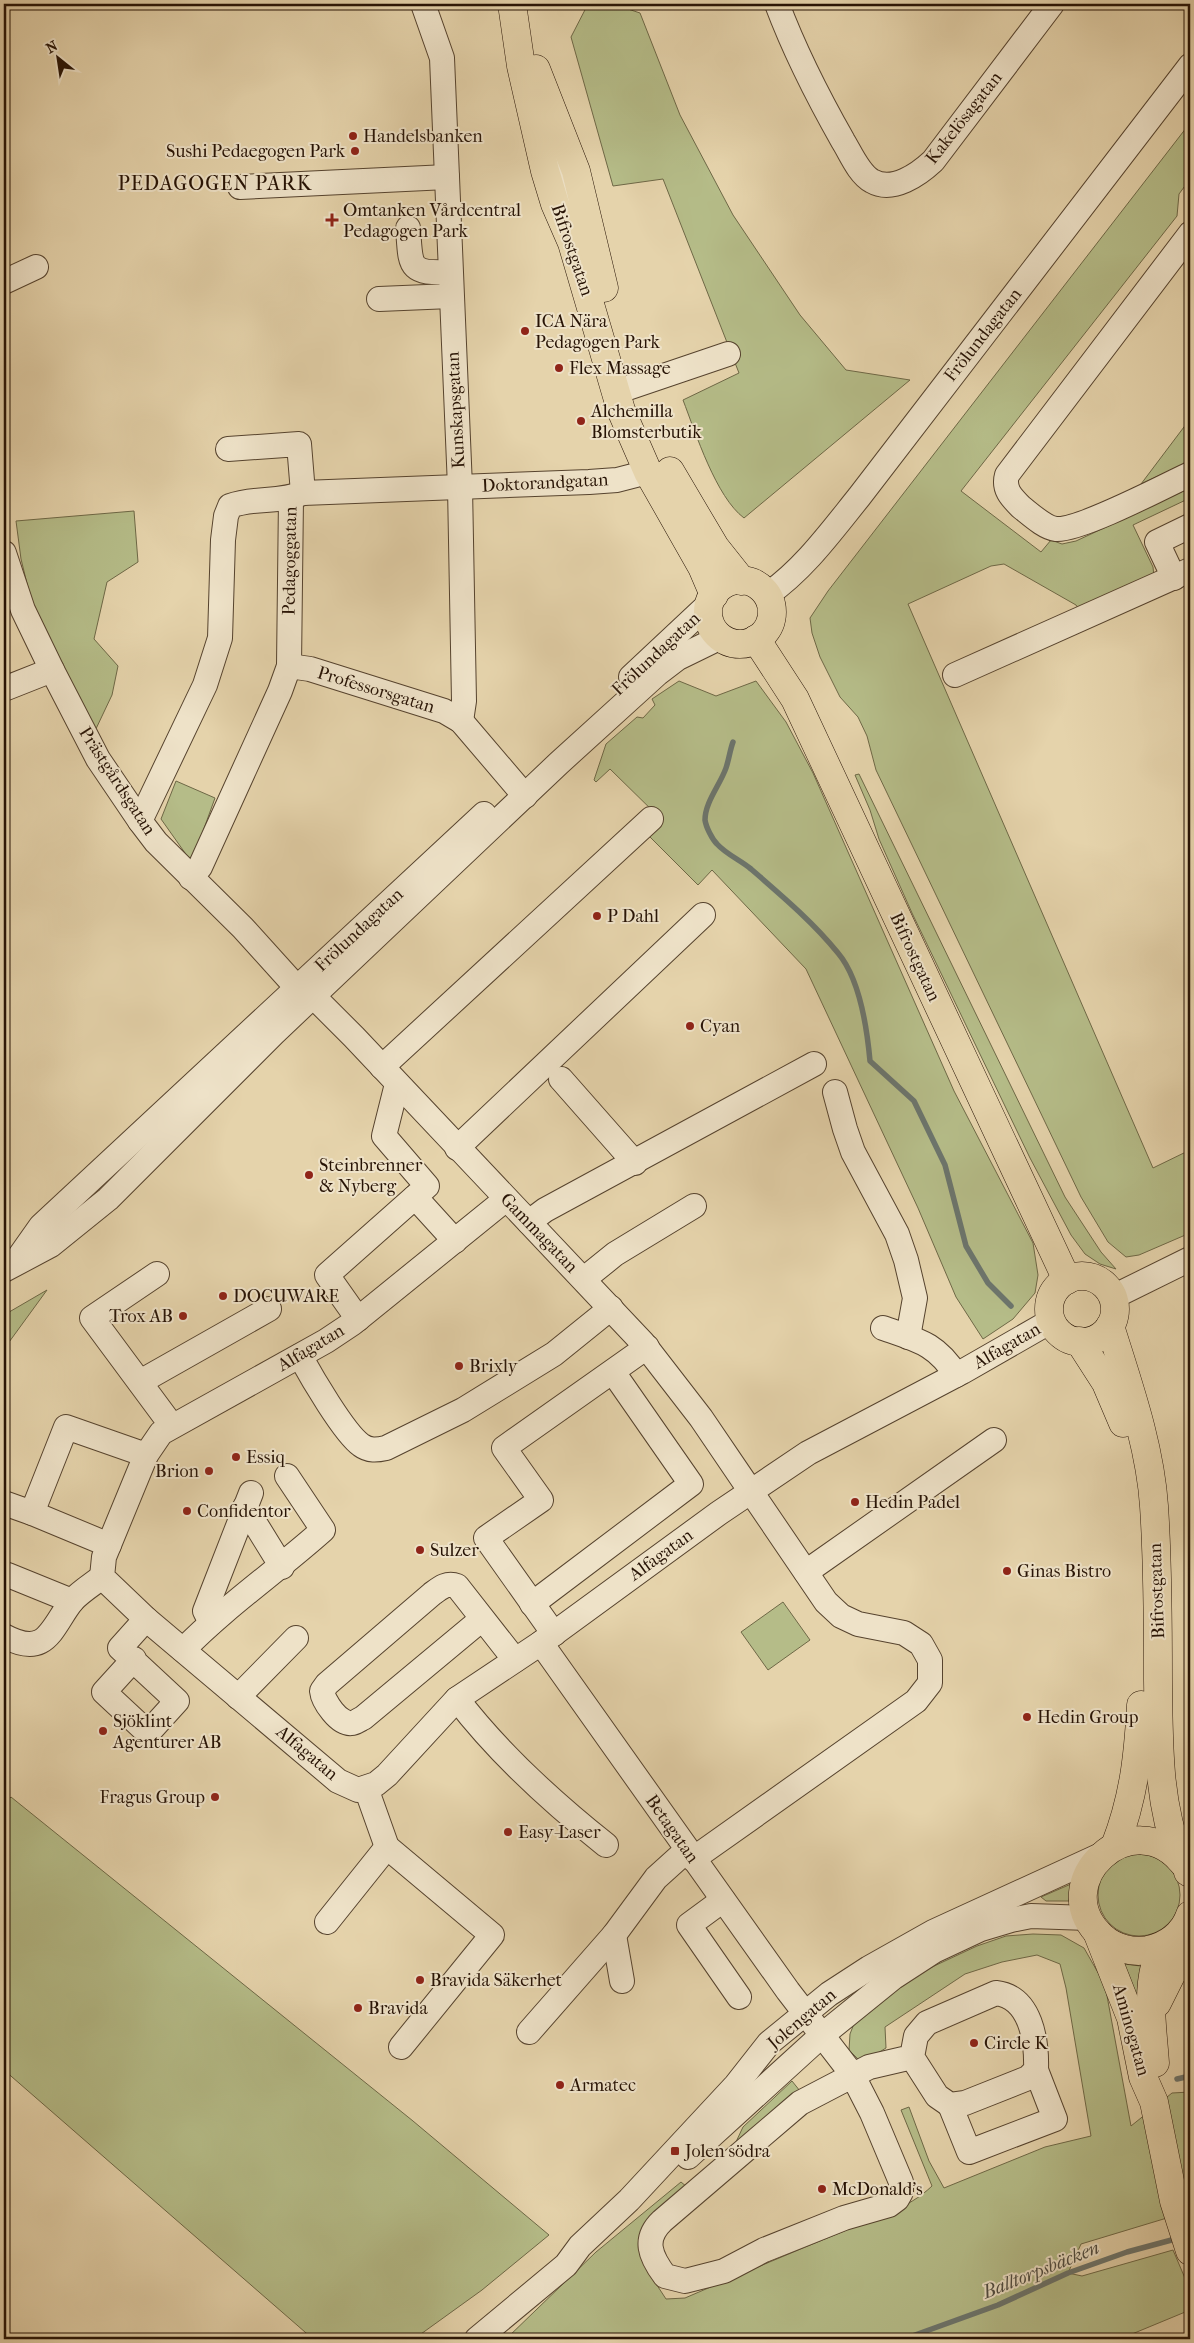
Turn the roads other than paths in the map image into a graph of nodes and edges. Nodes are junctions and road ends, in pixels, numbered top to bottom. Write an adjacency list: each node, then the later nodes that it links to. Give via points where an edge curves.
1 (423, 4): 7 (street, Kunskapsgatan, via 442,58)
2 (512, 4): 17 (main road, Bifrostgatan, via 545,171)
3 (528, 4): 17 (main road, Bifrostgatan, via 536,69 576,171)
4 (777, 4): 5 (street, Kakelösagatan, via 810,80 852,157 873,182 889,185 912,178 933,161)
5 (1052, 4)
6 (1190, 66): 28 (street, Frölundagatan, via 853,505 811,557)
7 (447, 177): 8 (street); 12 (street, Kunskapsgatan)
8 (240, 187)
9 (408, 228): 12 (street, via 410,260 416,268 426,273)
10 (1190, 234): 20 (street, via 1007,474 1005,482 1010,497 1048,527 1056,529 1070,528 1090,520)
11 (36, 267): 13 (street)
12 (450, 272): 14 (street, Kunskapsgatan)
13 (4, 282)
14 (451, 296): 15 (street); 21 (street, Kunskapsgatan)
15 (380, 299)
16 (728, 354): 17 (street)
17 (624, 389): 19 (main road, Bifrostgatan, via 634,443); 23 (street, via 640,433 674,499); 27 (main road, Bifrostgatan, via 715,547)
18 (228, 449): 22 (street, via 299,444)
19 (648, 472): 21 (street, Doktorandgatan, via 617,480); 23 (main road, Bifrostgatan)
20 (1190, 474)
21 (460, 487): 22 (street, Doktorandgatan); 36 (street, Kunskapsgatan, via 464,701)
22 (297, 496): 32 (street, Pedagoggatan); 39 (street, Pedagoggatan, via 230,506 226,516 220,638 204,685)
23 (677, 522): 29 (main road, Bifrostgatan, via 702,567)
24 (1190, 526): 26 (street, via 1157,542)
25 (4, 554): 33 (street, Prästgårdsgatan, via 23,610)
26 (1182, 574): 34 (street)
27 (742, 580): 28 (main road, Bifrostgatan, via 756,585); 29 (main road, via 726,584)
28 (767, 595): 31 (main road, via 771,619)
29 (712, 599): 30 (main road, Bifrostgatan, via 710,622); 37 (street, Frölundagatan)
30 (721, 638): 31 (main road, via 738,644); 37 (street, Frölundagatan, via 678,658)
31 (756, 639): 58 (main road, Bifrostgatan, via 795,699)
32 (289, 666): 36 (street, Professorsgatan, via 310,669 444,711); 40 (street, Pedagoggatan, via 200,867)
33 (52, 670): 35 (street); 39 (street, Prästgårdsgatan, via 98,758)
34 (955, 675)
35 (4, 689)
36 (461, 721): 37 (street)
37 (520, 791): 42 (street, Frölundagatan)
38 (651, 819): 44 (street)
39 (140, 821): 40 (street, Prästgårdsgatan)
40 (191, 878): 42 (street, Prästgårdsgatan)
41 (703, 915): 47 (street)
42 (307, 992): 44 (street, Gammagatan); 55 (street, Frölundagatan, via 274,1034 108,1199 51,1245)
43 (814, 1064): 48 (street)
44 (389, 1075): 47 (street, Gammagatan); 49 (street, via 384,1136 428,1186)
45 (561, 1079): 48 (street)
46 (835, 1092): 66 (street, via 853,1152 897,1234 906,1260 914,1298)
47 (457, 1148): 50 (street, Gammagatan)
48 (635, 1162): 52 (street)
49 (415, 1197): 53 (street); 62 (street, via 327,1274)
50 (506, 1199): 52 (street, Gammagatan); 53 (street, Alfagatan)
51 (694, 1206): 57 (street, via 616,1254)
52 (529, 1222): 57 (street, Gammagatan)
53 (455, 1241): 62 (street, Alfagatan)
54 (1190, 1259): 59 (street)
55 (10, 1266)
56 (157, 1274): 72 (street, via 92,1318)
57 (584, 1279): 60 (street, Gammagatan)
58 (1066, 1280): 59 (main road, via 1077,1276 1094,1278); 63 (main road, via 1051,1297)
59 (1113, 1297): 64 (main road, Bifrostgatan, via 1115,1310)
60 (611, 1308): 68 (street, Gammagatan); 69 (street, via 554,1354 463,1410 386,1448 373,1450 361,1445 347,1430)
61 (269, 1309): 72 (street)
62 (358, 1319): 69 (street, Alfagatan)
63 (1051, 1321): 67 (main road, via 1067,1338); 71 (street, Alfagatan)
64 (1110, 1326): 67 (main road, via 1095,1339); 103 (main road, Bifrostgatan, via 1143,1438 1152,1482 1158,1622 1158,1746 1165,1811)
65 (883, 1328): 66 (street)
66 (908, 1337): 71 (street, via 934,1347)
67 (1079, 1341): 101 (main road, Bifrostgatan, via 1106,1383 1121,1417 1132,1460 1139,1515 1142,1662 1139,1742 1130,1803)
68 (647, 1348): 70 (street); 77 (street, Gammagatan, via 701,1418)
69 (300, 1356): 73 (street, Alfagatan)
70 (613, 1372): 86 (street, via 692,1484); 86 (street, Betagatan, via 504,1448 541,1500 486,1538)
71 (956, 1375): 77 (street, Alfagatan, via 808,1453)
72 (140, 1382): 73 (street)
73 (172, 1426): 75 (street, Alfagatan, via 161,1433)
74 (994, 1440): 82 (street)
75 (146, 1455): 79 (street, via 66,1427); 80 (street, Alfagatan)
76 (287, 1476): 81 (street, via 323,1530)
77 (750, 1492): 82 (street, Gammagatan); 92 (street, Alfagatan)
78 (4, 1503): 79 (street)
79 (32, 1513): 80 (street)
80 (109, 1545): 84 (street, Alfagatan)
81 (282, 1567): 89 (street); 89 (street, via 248,1500 205,1611)
82 (806, 1572): 102 (street, Gammagatan, via 826,1602 841,1616 858,1624 904,1633 921,1644 930,1660 930,1683 916,1701)
83 (4, 1576): 85 (street)
84 (102, 1577): 85 (street); 87 (street, Alfagatan)
85 (72, 1601): 90 (street, via 56,1628 43,1640 31,1644)
86 (532, 1604): 92 (street, Betagatan)
87 (146, 1619): 93 (street, Alfagatan); 94 (street, via 120,1648)
88 (482, 1619): 88 (street, via 457,1586 444,1586 327,1684 322,1691 323,1699 345,1722 363,1718); 95 (street)
89 (210, 1623): 93 (street)
90 (4, 1636)
91 (296, 1638): 96 (street)
92 (547, 1639): 95 (street, Alfagatan); 102 (street, Betagatan)
93 (183, 1650): 96 (street, Alfagatan)
94 (134, 1659)
95 (516, 1660): 97 (street, Alfagatan)
96 (238, 1697): 98 (street, Alfagatan, via 338,1781 358,1790)
97 (457, 1699): 98 (street, Alfagatan, via 387,1775); 99 (street, via 553,1803)
98 (366, 1788): 100 (street)
99 (606, 1845)
100 (387, 1847): 105 (street); 116 (street, via 492,1935)
101 (1108, 1851): 103 (main road, Bifrostgatan, via 1126,1842 1149,1842 1161,1845); 106 (main road, Bifrostgatan, via 1090,1869 1084,1885 1084,1902); 112 (street, Jolengatan, via 933,1932 869,1968)
102 (690, 1854): 104 (street, Betagatan); 108 (street, Gammagatan, via 656,1878)
103 (1187, 1870)
104 (723, 1900): 111 (street, via 689,1925); 112 (street, Betagatan)
105 (327, 1922)
106 (1092, 1925): 107 (main road, via 1113,1945 1144,1951); 115 (street, Jolengatan, via 1031,1916 981,1929 934,1951 894,1977); 120 (main road, Aminogatan, via 1131,2018 1143,2077)
107 (1182, 1930): 113 (main road, Aminogatan, via 1155,1965)
108 (614, 1934): 110 (street); 114 (street, Gammagatan)
109 (1190, 1957): 113 (main road, via 1167,1980)
110 (622, 1981)
111 (739, 1997)
112 (804, 2014): 115 (street, Betagatan); 123 (street, Jolengatan, via 769,2043 736,2085 629,2200 580,2246)
113 (1152, 2016): 120 (main road, Aminogatan, via 1156,2076)
114 (529, 2032)
115 (821, 2036): 119 (street, Betagatan); 123 (street, Jolengatan, via 587,2255)
116 (401, 2047)
117 (912, 2057): 118 (street, via 916,2036 927,2023 1001,1993 1024,2008 1037,2044); 119 (street); 121 (street, via 937,2096)
118 (1036, 2070): 121 (street, via 1028,2078 974,2100); 121 (street, via 1055,2119 969,2152)
119 (852, 2074): 119 (street, Betagatan, via 901,2182 897,2199 889,2205 844,2218 756,2254 724,2271 685,2281 669,2278 658,2267 651,2247 653,2230 800,2104)
120 (1154, 2102): 122 (main road, Aminogatan, via 1174,2201)
121 (950, 2104)
122 (1190, 2251)
123 (566, 2265): 124 (street, Jolengatan)
124 (477, 2339)

